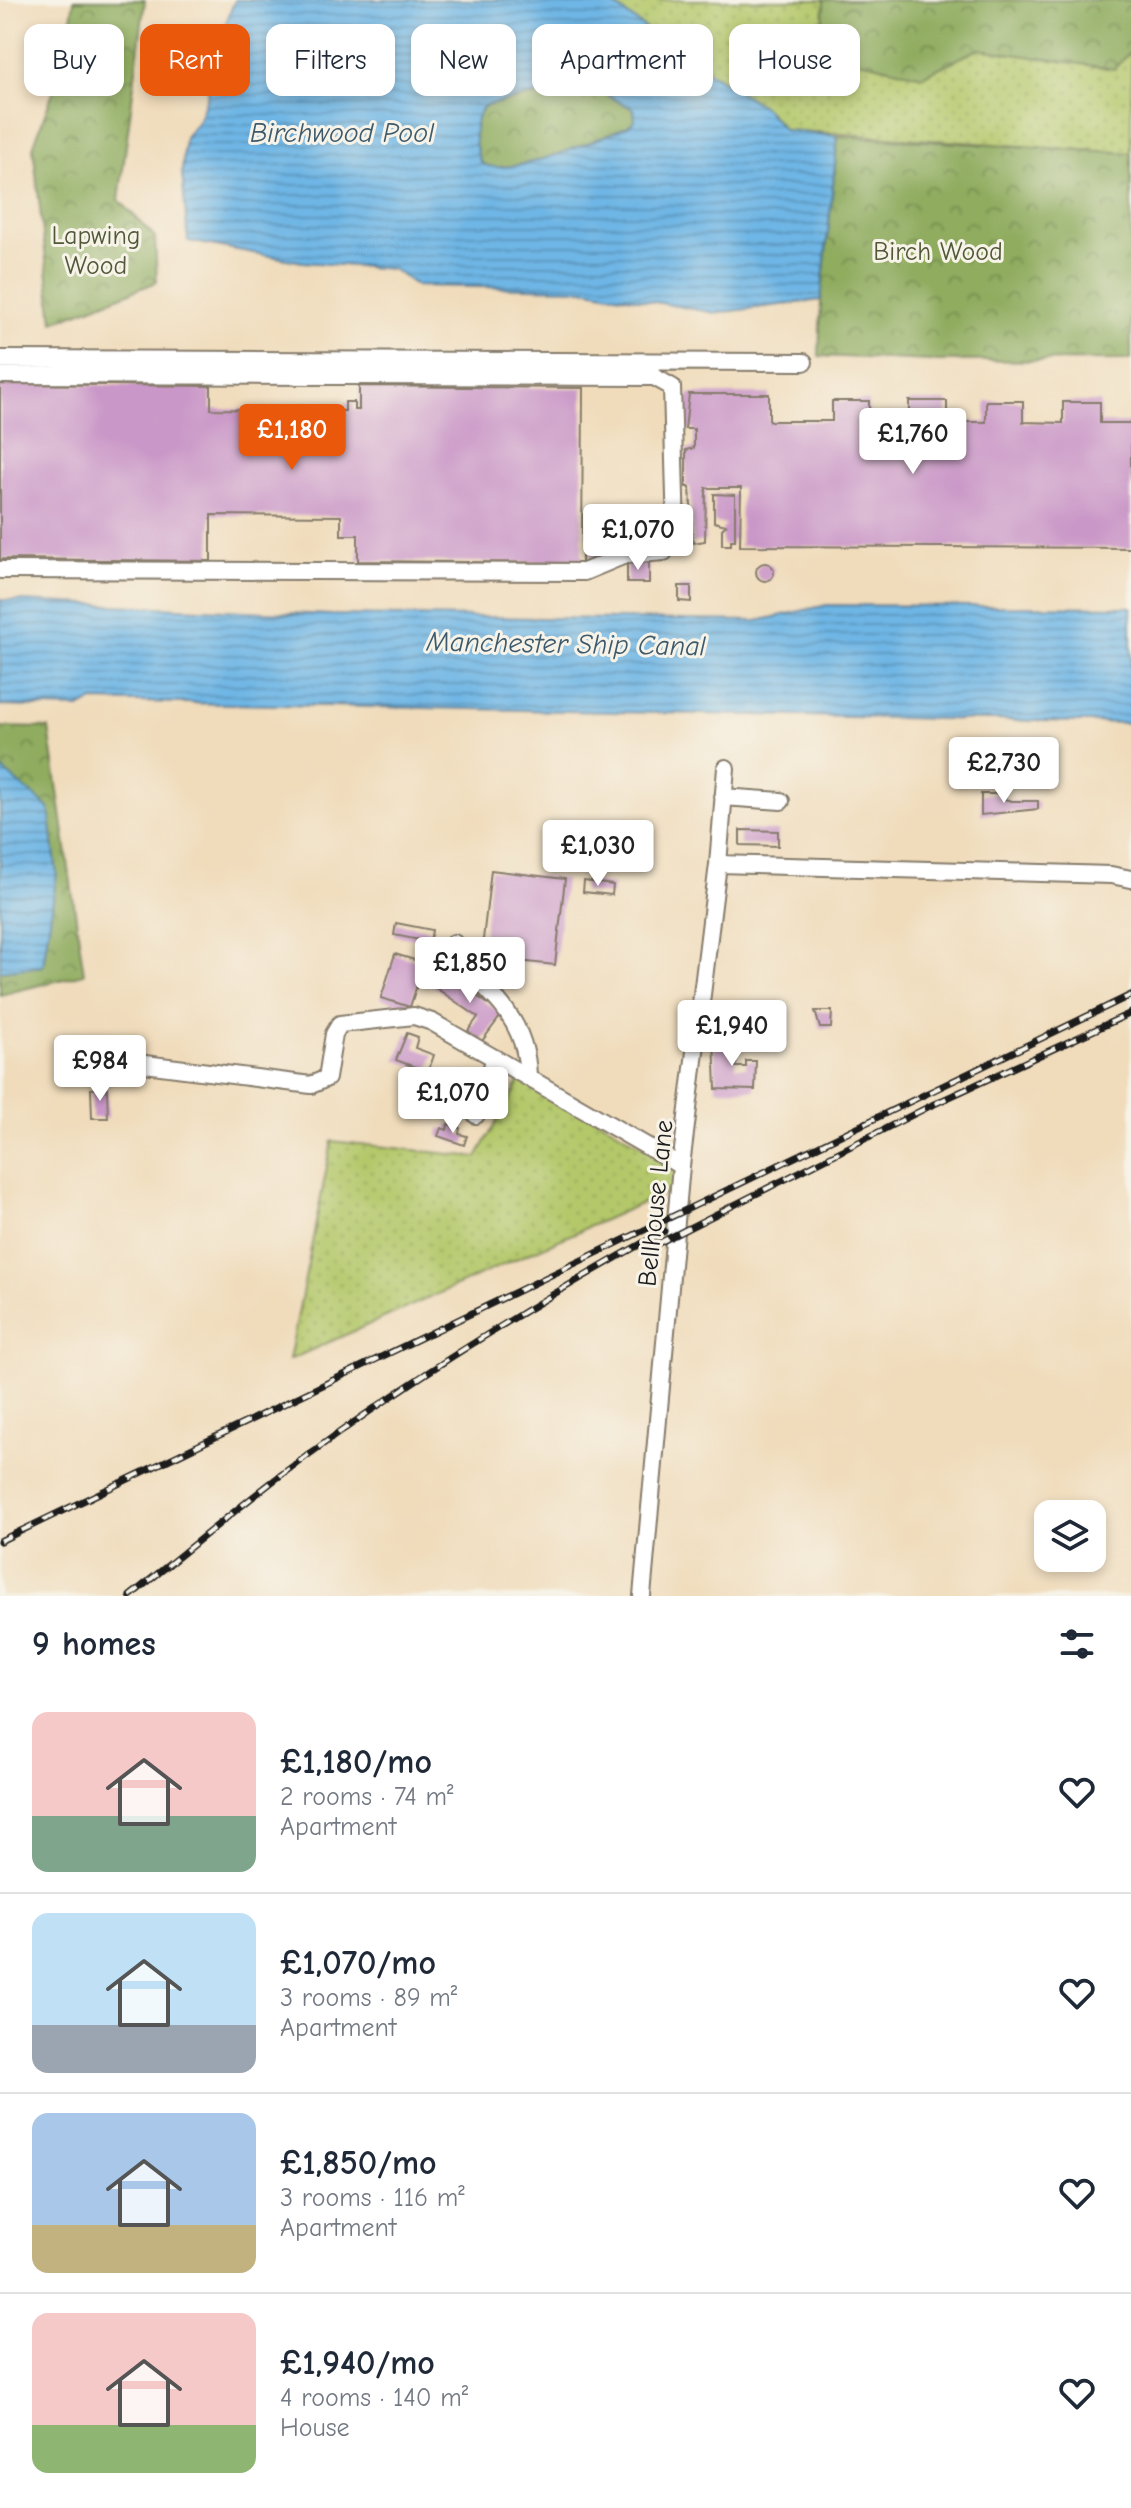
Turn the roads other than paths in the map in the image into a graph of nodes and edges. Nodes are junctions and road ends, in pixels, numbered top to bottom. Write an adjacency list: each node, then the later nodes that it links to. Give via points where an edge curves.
1 (0, 359): 2 (street)
2 (804, 362)
3 (0, 375): 4 (street, via 654,377 672,387 676,533 664,552 625,555 584,572)
4 (0, 570)
5 (726, 768): 6 (street, Bellhouse Lane)
6 (723, 797): 7 (street); 8 (street, Bellhouse Lane)
7 (781, 801)
8 (718, 864): 9 (street); 15 (street, Bellhouse Lane)
9 (1131, 879)
10 (454, 943): 13 (street, via 455,962 511,1015 522,1035)
11 (495, 1058): 12 (street, via 414,1016 340,1024 327,1078 311,1085); 13 (street); 14 (street)
12 (129, 1062)
13 (528, 1077): 15 (street)
14 (476, 1115)
15 (681, 1166): 16 (street, Bellhouse Lane)
16 (642, 1596)

